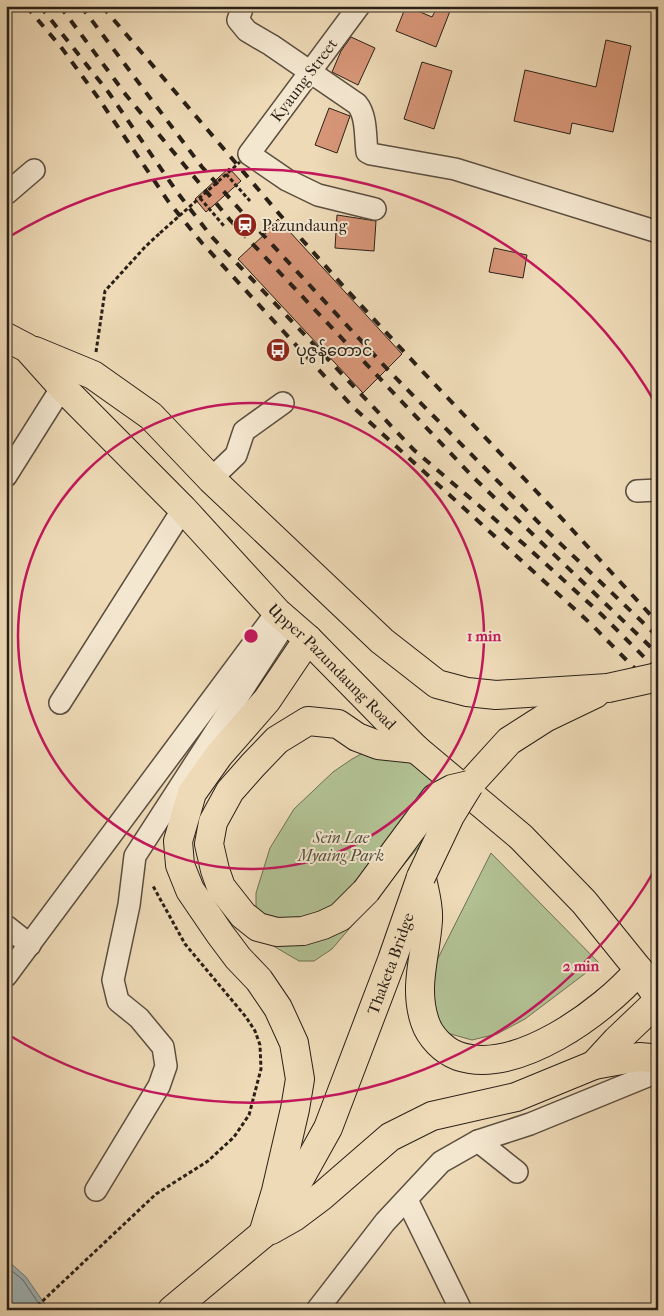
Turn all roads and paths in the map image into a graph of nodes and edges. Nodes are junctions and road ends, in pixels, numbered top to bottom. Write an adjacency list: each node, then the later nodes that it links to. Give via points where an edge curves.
1 (360, 6): 3 (street, Kyaung Street)
2 (241, 13): 3 (street, via 247,31)
3 (310, 72): 4 (street, Kyaung Street); 12 (street, via 361,109 367,152 371,154 455,169)
4 (244, 158): 6 (path, bridge); 10 (street, via 318,195)
5 (34, 170): 7 (street)
6 (226, 174): 8 (path, bridge); 9 (path)
7 (6, 194)
8 (200, 198): 11 (path); 14 (path, bridge, via 145,247 105,291)
9 (250, 201)
10 (375, 209)
11 (224, 226)
12 (658, 232)
13 (17, 342): 14 (main road); 15 (main road, Upper Pazundaung Road)
14 (93, 375): 18 (main road, via 151,416)
15 (62, 387): 17 (street); 19 (main road, Upper Pazundaung Road)
16 (283, 403): 18 (street, via 244,431 236,454)
17 (6, 476)
18 (212, 479): 23 (main road, via 382,641 437,684 496,695)
19 (183, 509): 20 (main road, Upper Pazundaung Road); 24 (street)
20 (282, 617): 21 (main road, Upper Pazundaung Road); 27 (street); 30 (street)
21 (308, 639): 25 (main road, Upper Pazundaung Road); 41 (main road, via 267,700 219,755 192,794 178,841 180,865 190,890 232,950 259,980 278,1008 294,1043 300,1079 276,1191)
22 (658, 677): 23 (main road, Thaketa Bridge, bridge)
23 (608, 688): 26 (main road, Thaketa Bridge, via 545,718 509,741)
24 (60, 703)
25 (416, 749): 26 (main road, bridge, via 378,745 357,737 338,724 308,721 277,740 230,791 213,822 209,844 215,870 221,887 243,915 258,927 277,932 303,931 340,917 366,891 435,798); 31 (main road, Upper Pazundaung Road, via 521,837 584,902)
26 (469, 785): 28 (main road, Thaketa Bridge, bridge, via 450,816)
27 (135, 856): 39 (street, via 129,905 113,980 118,1000 139,1018 163,1047 166,1066 159,1086); 42 (path, via 185,944 255,1031 260,1045 261,1068 249,1115 234,1137 208,1161 156,1194)
28 (421, 877): 31 (main road, via 427,898 428,920 419,980 422,1009 425,1024 449,1053 469,1059 526,1052 586,1017 624,988); 41 (main road, Thaketa Bridge, via 328,1128)
29 (6, 926): 30 (street)
30 (30, 944): 32 (street)
31 (639, 970): 33 (main road, Upper Pazundaung Road)
32 (6, 976)
33 (658, 999): 35 (main road)
34 (658, 1061): 35 (main road, via 639,1057)
35 (594, 1065): 41 (main road, via 516,1097 423,1120 390,1137 322,1196)
36 (658, 1069): 37 (street, via 553,1115)
37 (478, 1141): 38 (street); 40 (street, via 441,1162)
38 (517, 1172)
39 (96, 1190)
40 (407, 1200): 44 (street, via 385,1222); 45 (street)
41 (263, 1234): 43 (main road, Thaketa Bridge)
42 (33, 1310)
43 (172, 1310)
44 (317, 1310)
45 (462, 1310)

